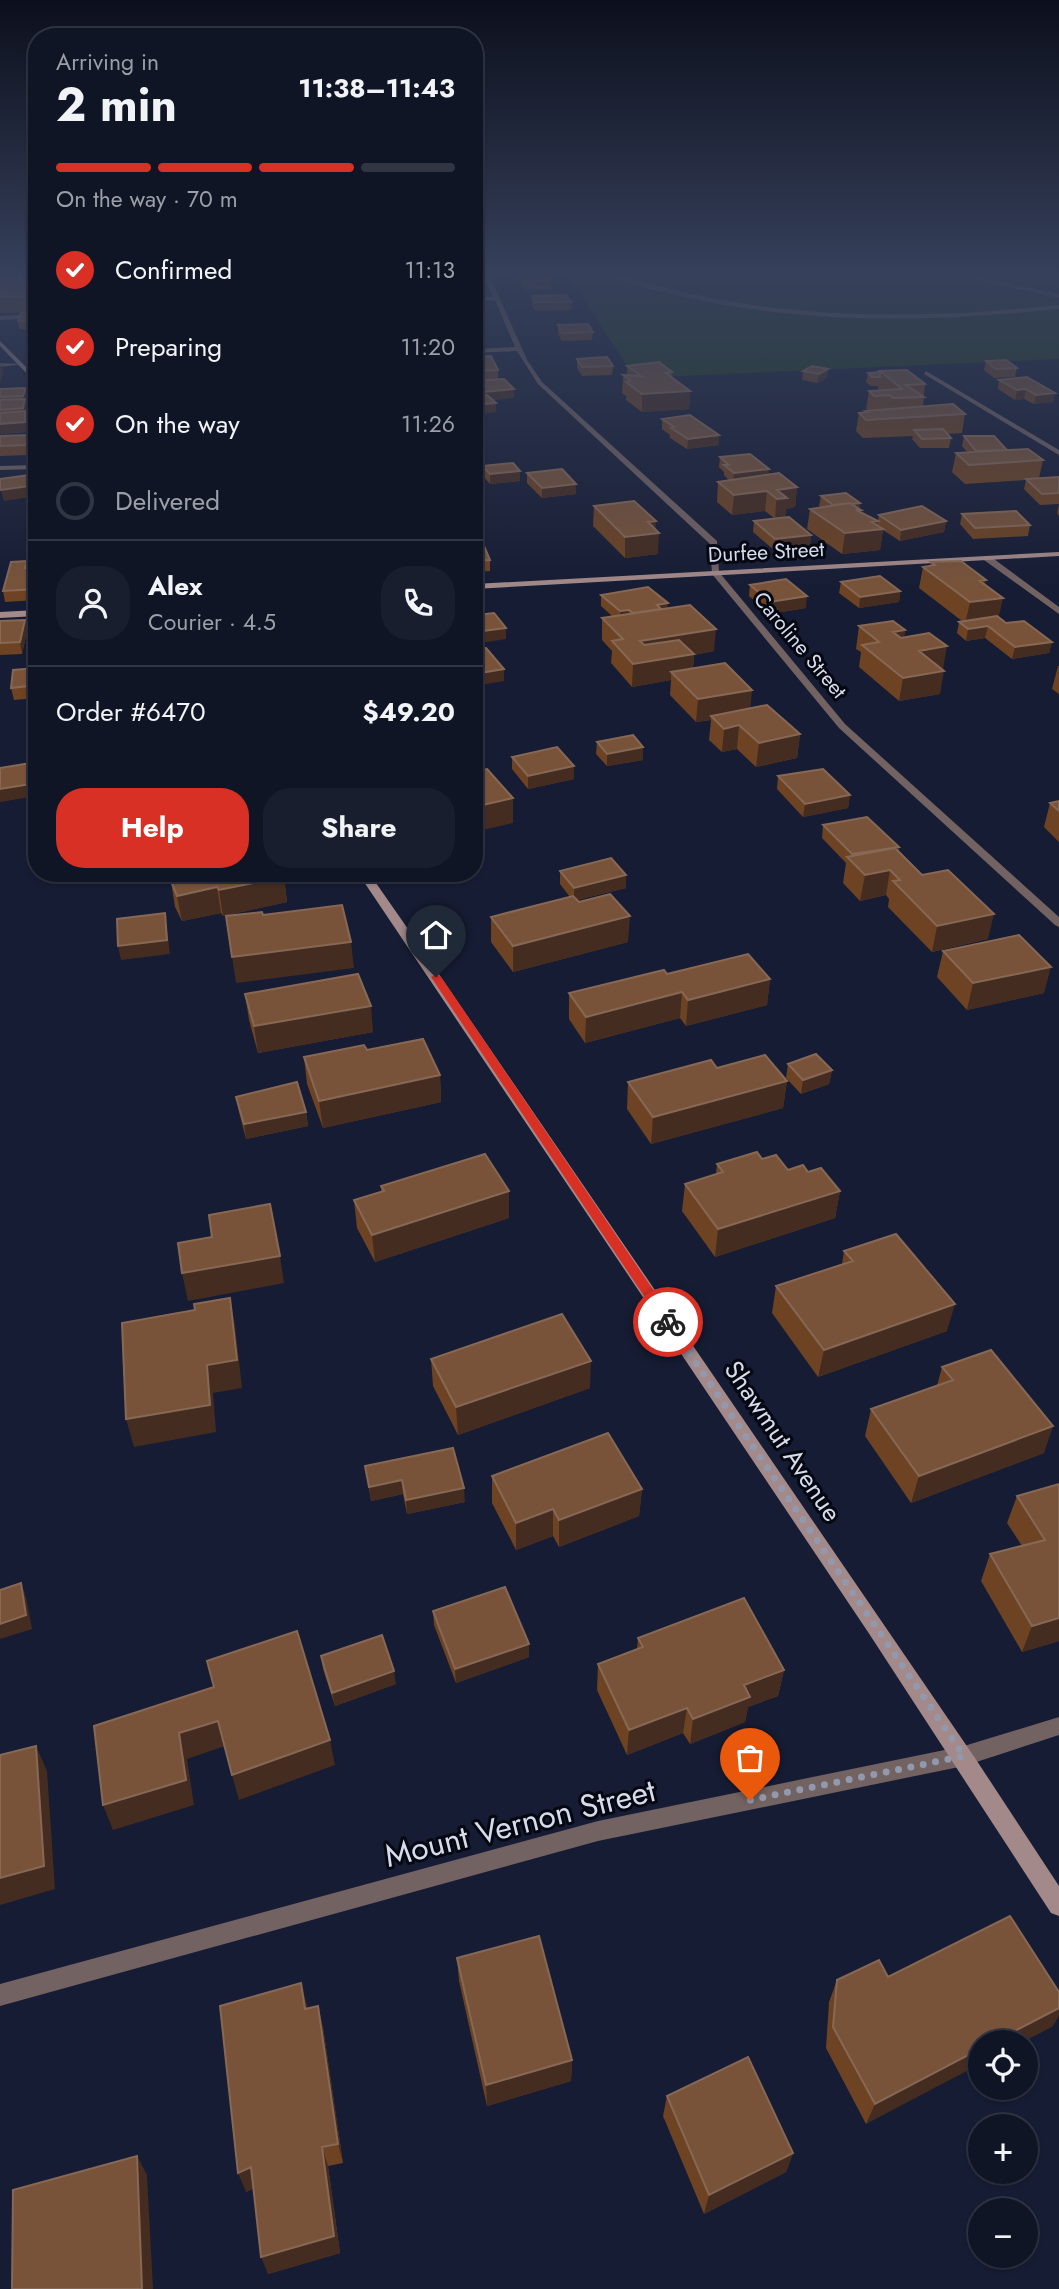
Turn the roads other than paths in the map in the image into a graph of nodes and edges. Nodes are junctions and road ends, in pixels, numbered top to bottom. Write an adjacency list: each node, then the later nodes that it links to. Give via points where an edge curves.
1 (537, 377): 8 (street, via 715,543)
2 (932, 377): 3 (street)
3 (1059, 453)
4 (28, 467): 5 (street)
5 (0, 468)
6 (1059, 554): 7 (main road, Durfee Street)
7 (987, 558): 8 (main road, Durfee Street); 10 (street)
8 (715, 572): 9 (main road, Durfee Street); 14 (street, Caroline Street, via 842,726)
9 (483, 586)
10 (1059, 611)
11 (28, 613): 12 (main road)
12 (0, 615)
13 (369, 882): 16 (main road, Shawmut Avenue)
14 (1059, 923)
15 (1059, 1726): 16 (street, Mount Vernon Street)
16 (964, 1756): 17 (main road, Shawmut Avenue); 18 (street, Mount Vernon Street, via 598,1831)
17 (1059, 1905)
18 (0, 1995)

